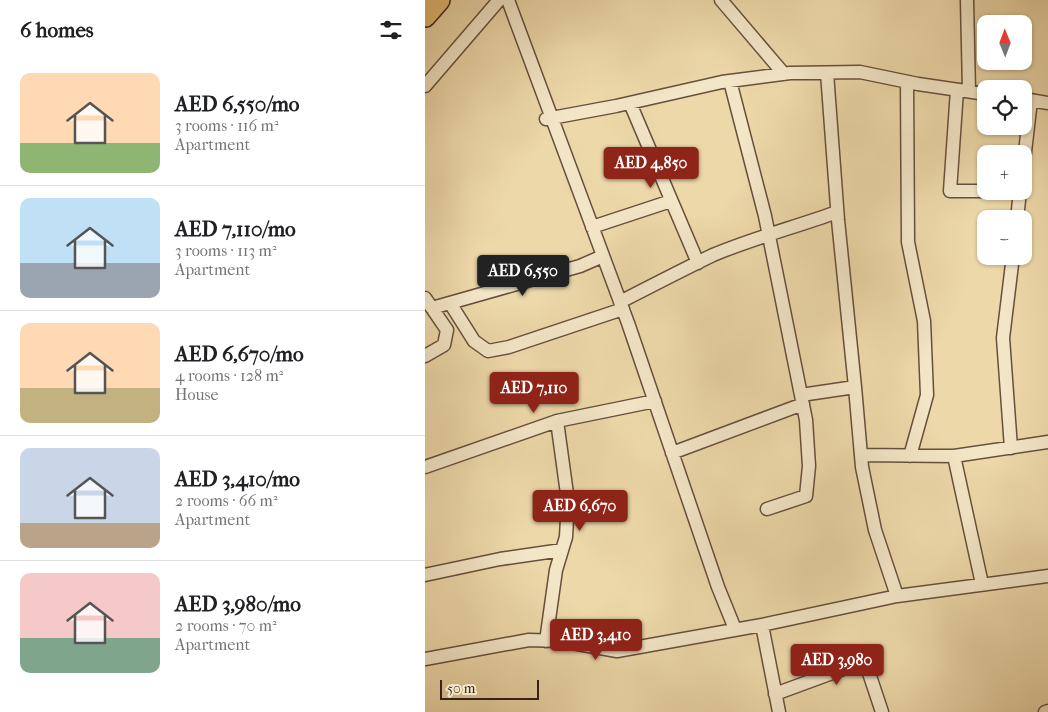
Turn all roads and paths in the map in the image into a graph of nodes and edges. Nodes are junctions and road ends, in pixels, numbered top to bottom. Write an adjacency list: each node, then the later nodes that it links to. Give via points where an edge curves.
1 (439, 0): 6 (highway)
2 (499, 0): 11 (street)
3 (508, 0): 17 (street)
4 (721, 0): 8 (street)
5 (967, 0): 12 (street)
6 (425, 16)
7 (827, 73): 8 (street); 10 (street, via 860,72); 20 (street)
8 (784, 74): 9 (street)
9 (730, 81): 15 (street); 22 (street)
10 (907, 82): 12 (street); 38 (street, via 908,242 924,321 927,395)
11 (425, 86)
12 (963, 90): 13 (street); 18 (street, via 950,191)
13 (977, 92)
14 (1032, 101): 16 (street)
15 (630, 103): 17 (street); 19 (street)
16 (1048, 103)
17 (549, 119): 21 (street)
18 (977, 191)
19 (671, 201): 21 (street); 24 (street)
20 (837, 212): 22 (street); 30 (street)
21 (592, 227): 23 (street)
22 (769, 234): 24 (street); 31 (street)
23 (603, 256): 27 (street, via 580,266); 28 (street)
24 (698, 263): 28 (street)
25 (1012, 265): 35 (street, via 1003,338)
26 (428, 303): 27 (street); 29 (street, via 447,330 444,345)
27 (450, 303): 28 (street, via 474,341 488,351 509,347)
28 (621, 305): 32 (street)
29 (425, 356)
30 (855, 387): 31 (street); 37 (street)
31 (802, 400): 36 (street); 41 (street, via 809,466 806,496)
32 (655, 401): 33 (street); 36 (street)
33 (557, 421): 40 (street); 42 (street, via 568,501)
34 (1048, 442): 35 (street)
35 (1011, 448): 39 (street)
36 (673, 453): 48 (street)
37 (861, 455): 38 (street); 46 (street, via 875,530)
38 (910, 456): 39 (street)
39 (954, 456): 45 (street)
40 (425, 467)
41 (767, 509)
42 (562, 550): 43 (street); 49 (street)
43 (425, 575)
44 (1048, 576): 45 (street)
45 (982, 584): 46 (street)
46 (897, 596): 47 (street)
47 (761, 625): 48 (street); 51 (street)
48 (735, 629): 49 (street, via 617,651)
49 (546, 641): 50 (street, via 529,640)
50 (425, 659)
51 (775, 694): 53 (street); 54 (street, via 863,664 867,667)
52 (1048, 711): 55 (street)
53 (779, 712)
54 (882, 712)
55 (1045, 712)

